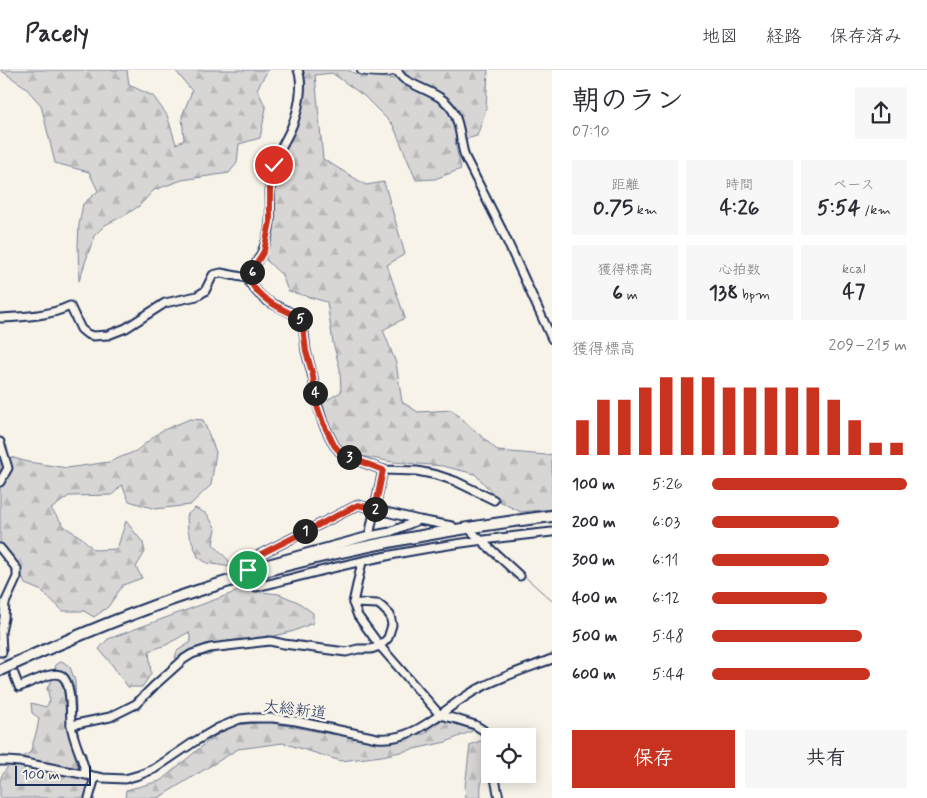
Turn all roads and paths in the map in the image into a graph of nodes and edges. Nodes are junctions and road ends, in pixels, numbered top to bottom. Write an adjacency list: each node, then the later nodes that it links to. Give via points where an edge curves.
1 (298, 70): 4 (street, via 298,104 274,165 270,184 270,222 264,251)
2 (362, 70): 3 (main road, via 378,73)
3 (396, 70): 6 (street, via 403,78 438,95 452,110 465,157)
4 (248, 278): 5 (street, via 221,273 213,275 205,291 197,296 165,303 126,328 108,335 87,334 81,329 70,306 34,315); 8 (street, via 259,295 302,320 316,403 334,445 349,457)
5 (0, 318)
6 (552, 339)
7 (0, 442): 9 (street, via 8,468)
8 (383, 470): 10 (street, via 436,475); 11 (street)
9 (0, 482)
10 (494, 500)
11 (375, 509): 13 (street); 17 (street); 17 (street, via 358,505 245,562 248,570)
12 (552, 516): 15 (highway)
13 (419, 520): 14 (street); 17 (street, via 390,532)
14 (452, 526)
15 (471, 529): 18 (street); 27 (highway, via 341,553 196,591 102,625)
16 (552, 532): 18 (street)
17 (369, 536)
18 (481, 540): 20 (street); 21 (street)
19 (0, 548): 25 (street, via 17,569 17,577 5,603)
20 (362, 562): 22 (street); 23 (street)
21 (520, 576)
22 (256, 588)
23 (353, 603): 24 (street, via 358,616); 24 (street, via 378,604 390,615 392,625 388,638)
24 (380, 646): 29 (street); 30 (street, via 346,652 270,640 210,648 184,659 136,704 110,718)
25 (0, 652)
26 (552, 659): 29 (street, 大総新道, via 478,689)
27 (0, 670)
28 (14, 674): 30 (street, via 19,687 54,673 62,675 70,698)
29 (440, 715): 31 (street); 34 (street, 大総新道, via 415,731 387,739 296,721 240,719 218,728 154,769 139,775)
30 (72, 725): 33 (street, via 73,738)
31 (481, 729)
32 (0, 762): 33 (street, 大総新道, via 20,762)
33 (86, 775): 34 (street, 大総新道)
34 (95, 777): 36 (street)
35 (496, 783): 37 (street)
36 (89, 798)
37 (499, 798)

